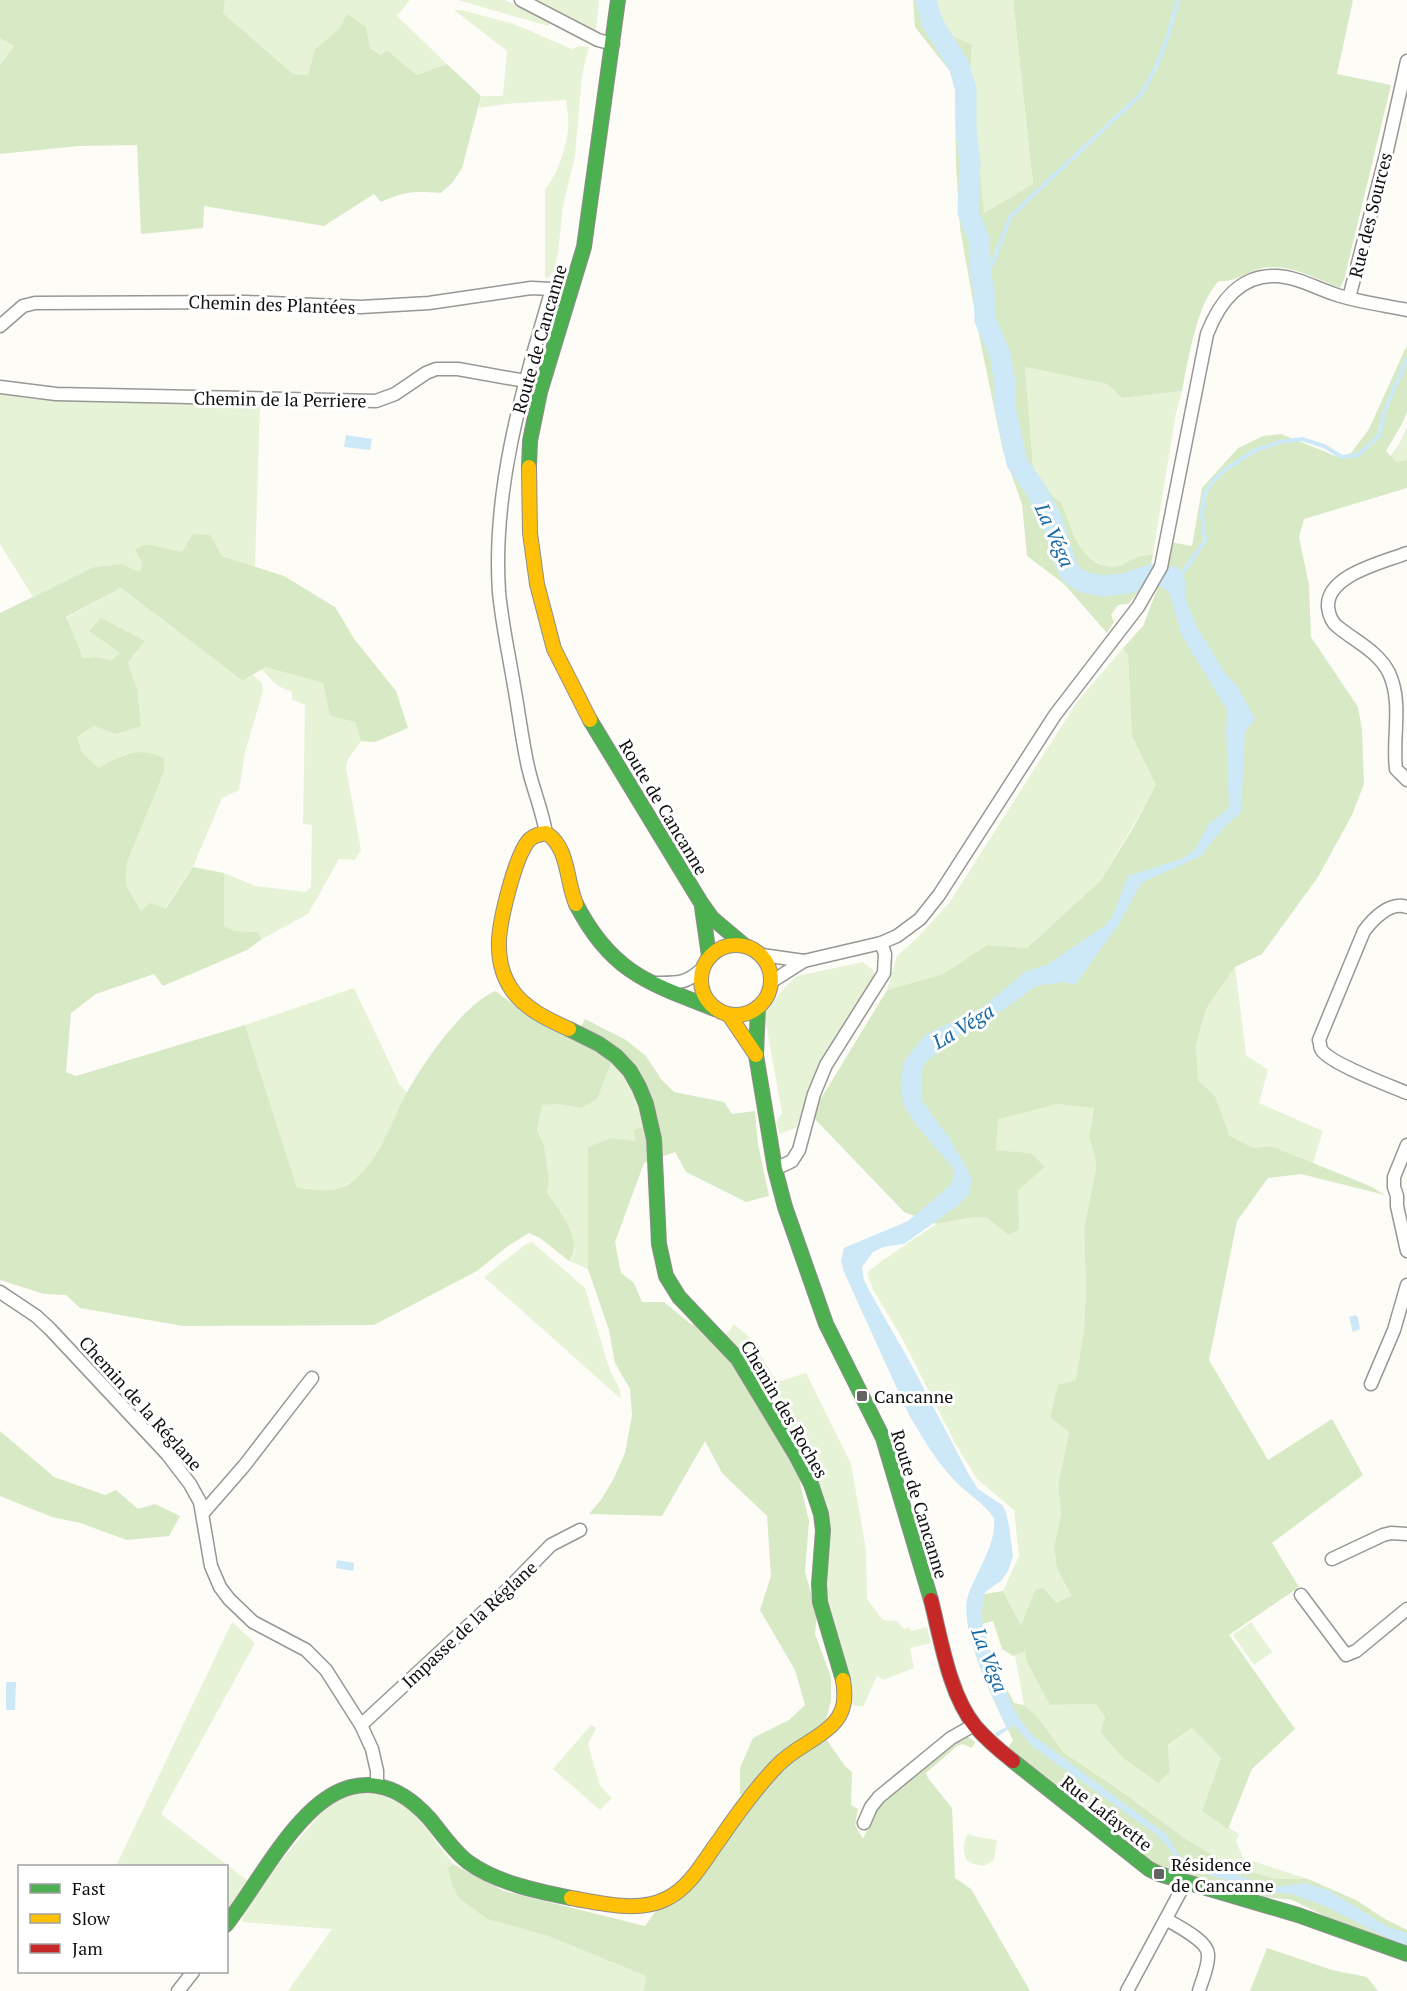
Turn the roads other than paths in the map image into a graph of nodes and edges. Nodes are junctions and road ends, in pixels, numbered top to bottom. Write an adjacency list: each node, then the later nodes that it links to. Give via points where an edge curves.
1 (521, 0): 3 (street)
2 (618, 0): 3 (main road, Route de Cancanne)
3 (612, 44): 13 (main road, Route de Cancanne, via 584,247 546,370 530,441 530,533 537,585 554,649 581,705)
4 (1407, 61): 5 (street, Rue des Sources)
5 (1349, 298): 6 (street); 15 (street, via 1276,276 1240,286 1227,297 1207,334 1161,567 1152,584 1055,715 929,908 910,928)
6 (1407, 310)
7 (0, 326): 8 (street, Chemin des Plantées, via 23,306 35,303 234,302 361,307 552,289)
8 (525, 381): 9 (street, Chemin de la Perriere, via 436,369 376,401 56,394); 12 (street, via 503,497 498,573 527,766)
9 (0, 387)
10 (1407, 553): 11 (street, via 1348,576 1332,592 1328,604 1335,626 1369,650 1388,671 1396,708 1396,769)
11 (1407, 780)
12 (546, 833): 22 (main road, via 558,843 575,904 593,934 615,961); 44 (main road, Chemin des Roches, via 533,837 525,847 500,923 504,976 522,1002 610,1051 625,1064 640,1088 655,1140 658,1232 667,1278 740,1362 808,1476 824,1535 819,1599 845,1698 830,1727 775,1766 680,1890 651,1904 589,1901 507,1881 481,1870 466,1861 408,1798)
13 (700, 901): 16 (main road, Route de Cancanne, via 712,918); 18 (main road, Route de Cancanne)
14 (1407, 907): 27 (street, via 1384,911 1369,924 1319,1040 1327,1056)
15 (881, 943): 19 (street); 29 (street, via 884,973 826,1065 800,1150 792,1161)
16 (744, 945): 17 (main road); 18 (main road, via 719,948)
17 (762, 955): 19 (street); 21 (main road, via 770,968)
18 (709, 957): 20 (main road)
19 (804, 961): 21 (street)
20 (702, 969): 22 (street, via 692,979 681,982); 24 (main road, via 705,998)
21 (771, 982): 23 (main road, via 770,991)
22 (648, 983): 24 (main road)
23 (758, 1008): 25 (main road); 26 (main road, Route de Cancanne)
24 (715, 1009): 25 (main road)
25 (729, 1015): 26 (main road, Route de Cancanne)
26 (756, 1055): 29 (main road, Route de Cancanne)
27 (1407, 1093)
28 (1407, 1144): 30 (street, via 1394,1177 1394,1187)
29 (775, 1169): 43 (main road, Route de Cancanne, via 826,1324 883,1437 955,1690)
30 (1402, 1194): 31 (street, via 1397,1206)
31 (1407, 1251)
32 (1407, 1285): 35 (street, via 1394,1330)
33 (0, 1292): 36 (street, Chemin de la Réglane, via 50,1329 166,1454 194,1490)
34 (312, 1378): 36 (street)
35 (1371, 1384)
36 (203, 1513): 42 (street, Chemin de la Réglane, via 211,1566 220,1587 243,1615 316,1659)
37 (580, 1530): 42 (street, Impasse de la Réglane, via 551,1545)
38 (1407, 1534): 39 (street, via 1383,1535)
39 (1332, 1559)
40 (1301, 1595): 41 (street, via 1346,1655)
41 (1407, 1609)
42 (361, 1725): 44 (street, Chemin de la Réglane, via 372,1749)
43 (974, 1725): 45 (street, via 951,1738 879,1797); 46 (main road, Rue Lafayette, via 993,1745 1132,1856 1159,1874)
44 (377, 1784): 48 (main road, via 346,1789 317,1804)
45 (864, 1823)
46 (1185, 1883): 47 (street); 49 (main road, Rue Lafayette, via 1298,1915)
47 (1166, 1919): 52 (street); 53 (street, via 1200,1940 1208,1951)
48 (228, 1922)
49 (1407, 1954)
50 (192, 1973): 51 (street)
51 (178, 1991)
52 (1126, 1991)
53 (1199, 1991)

